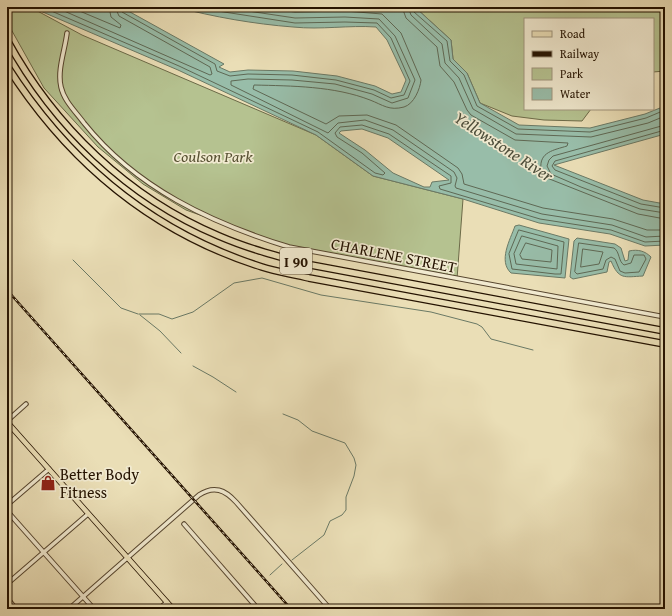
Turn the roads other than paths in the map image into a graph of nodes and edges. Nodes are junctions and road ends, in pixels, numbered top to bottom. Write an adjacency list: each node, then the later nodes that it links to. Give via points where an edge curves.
1 (67, 33): 4 (street, CHARLENE STREET, via 60,82 65,97 96,137 125,165 172,199 200,214 228,227 289,247)
2 (7, 40): 5 (highway, I 90, via 39,93 101,160 137,190 218,236 267,254 312,265)
3 (7, 66): 6 (highway, I 90, via 28,100 91,170 129,201 213,248 262,267 309,278)
4 (665, 316)
5 (665, 331)
6 (665, 344)
7 (26, 404): 8 (street)
8 (7, 422): 9 (main road)
9 (49, 469): 10 (street); 12 (main road)
10 (7, 505)
11 (7, 511): 14 (street)
12 (88, 514): 14 (street); 15 (main road)
13 (184, 524): 20 (street)
14 (44, 553): 16 (street); 17 (street)
15 (127, 557): 17 (street); 19 (main road); 28 (street, via 188,504 207,490 215,489 226,492)
16 (7, 584)
17 (83, 597): 22 (street); 23 (street)
18 (7, 598): 21 (street)
19 (167, 602): 24 (street); 25 (main road)
20 (254, 605): 26 (street); 27 (street)
21 (16, 609)
22 (69, 609)
23 (94, 609)
24 (159, 609)
25 (173, 609)
26 (249, 609)
27 (258, 609)
28 (330, 609)

